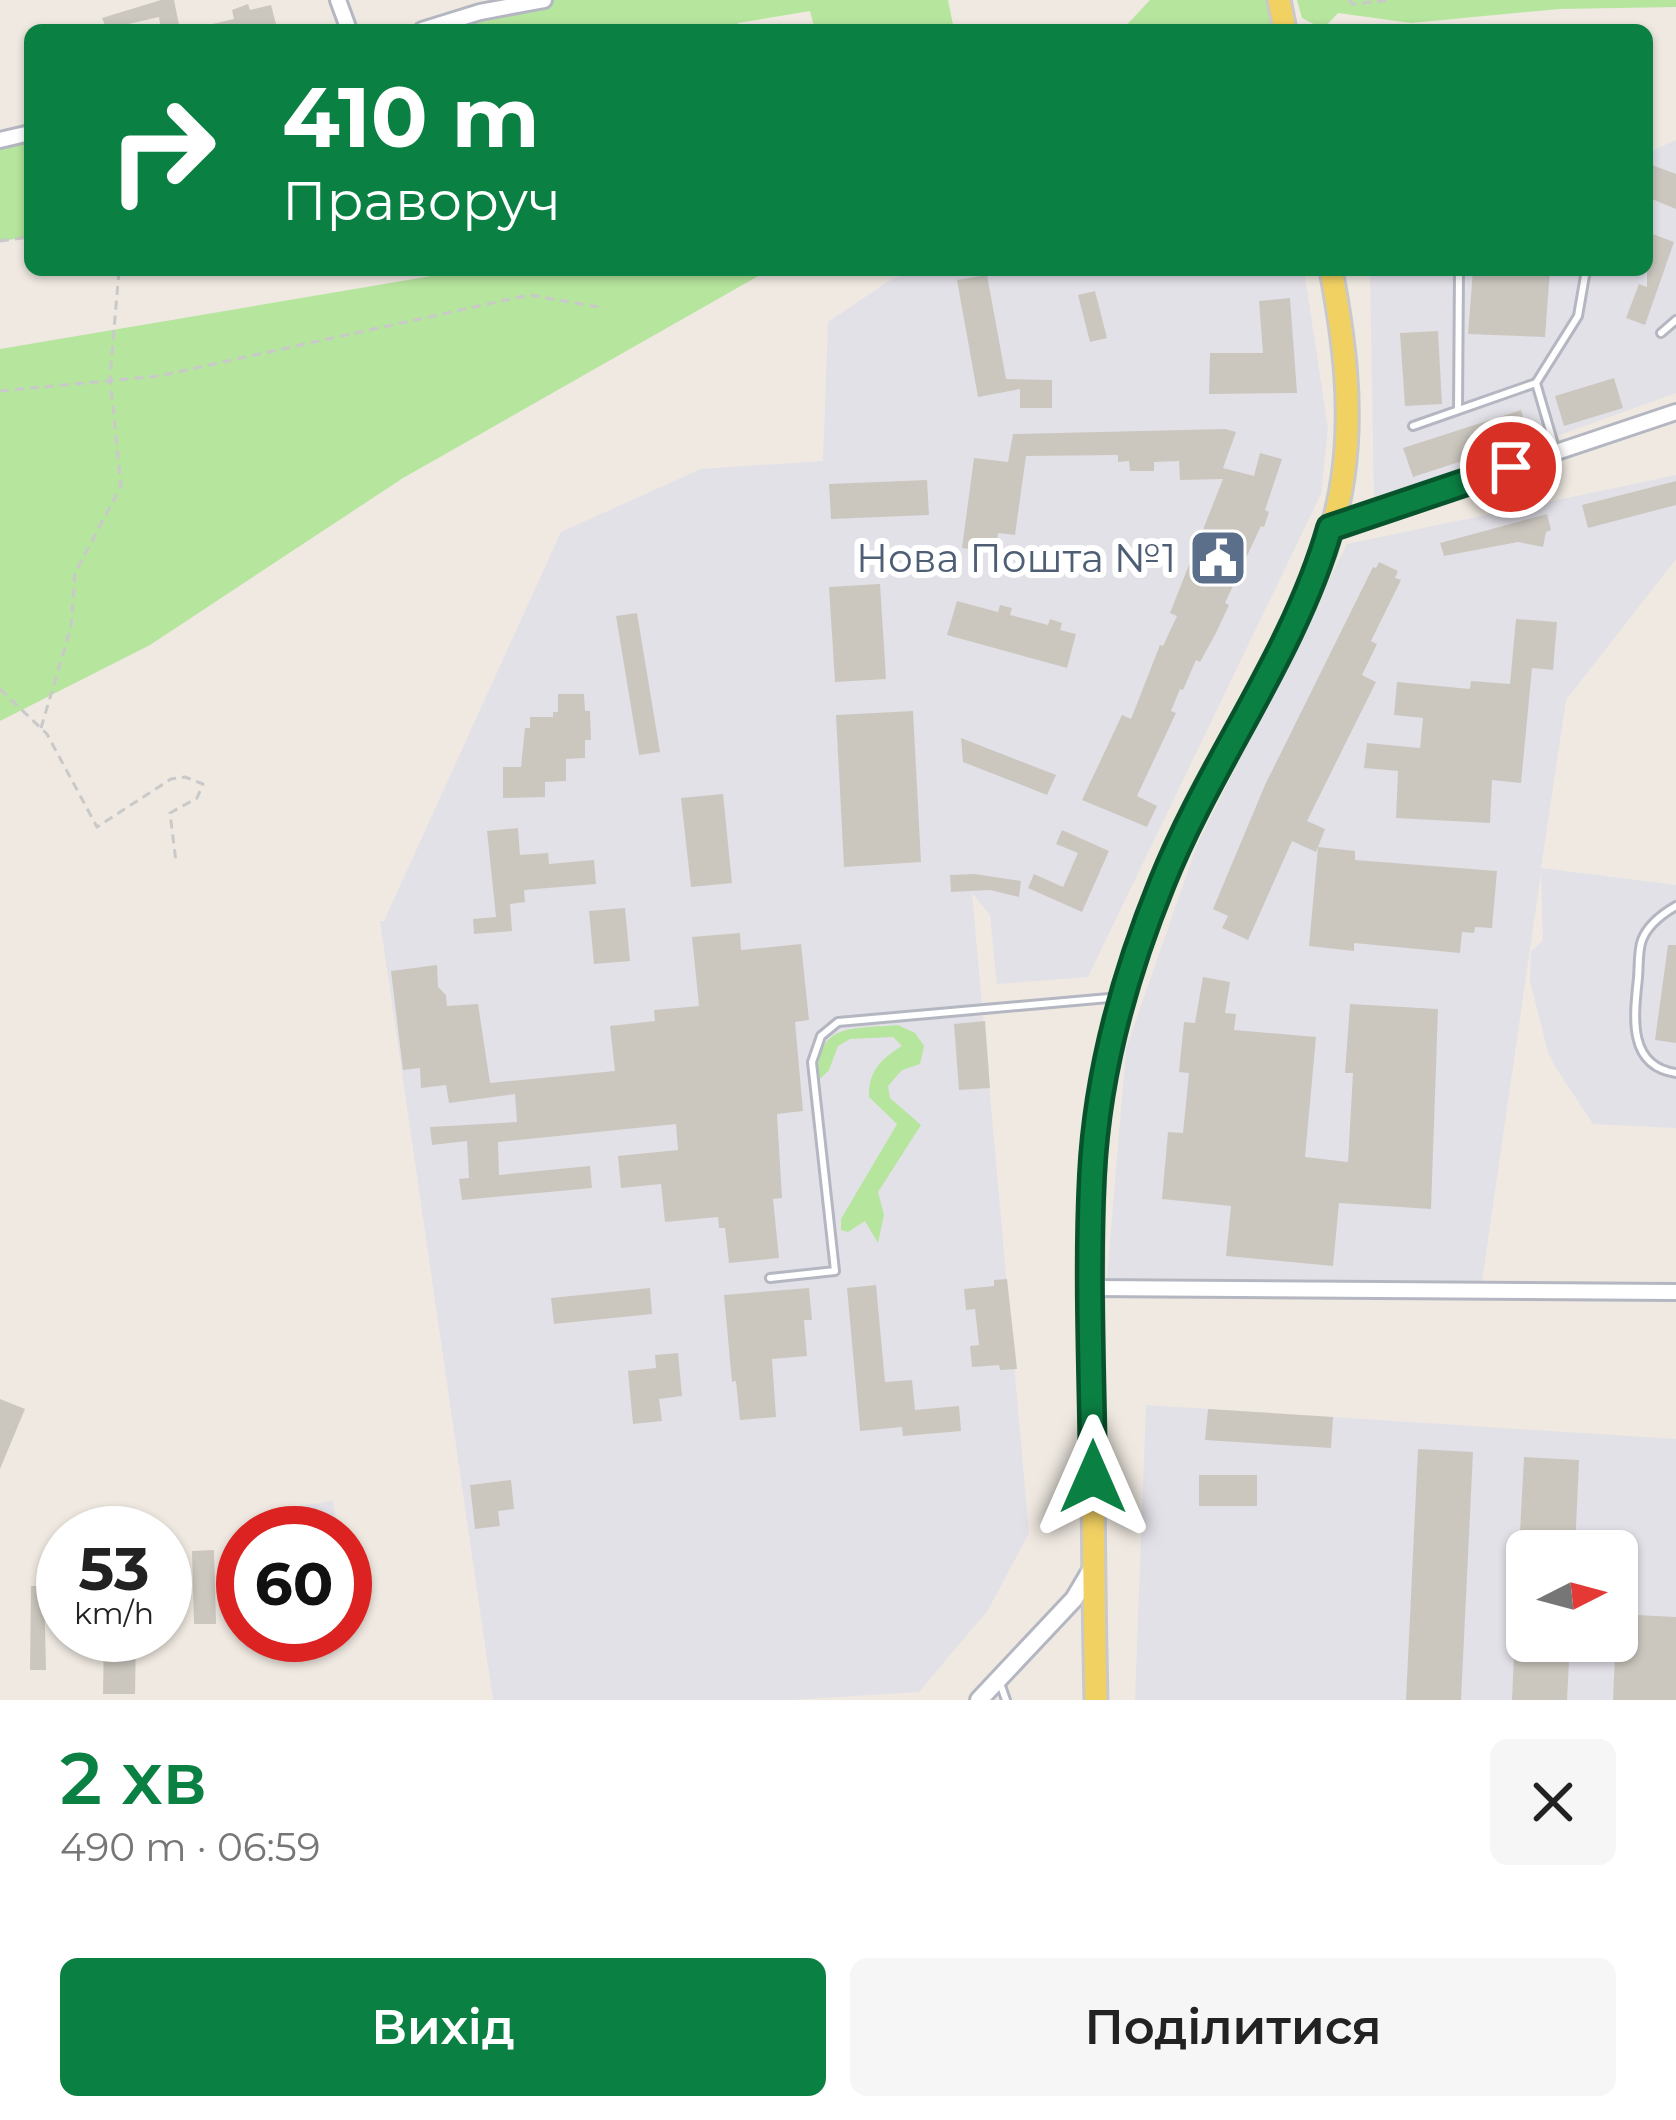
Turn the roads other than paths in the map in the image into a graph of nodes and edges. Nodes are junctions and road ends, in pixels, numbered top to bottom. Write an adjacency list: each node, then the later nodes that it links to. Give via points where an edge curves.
1 (544, 0): 2 (street)
2 (480, 6): 3 (street)
3 (436, 24)
4 (1332, 276): 14 (main road, via 1348,415)
5 (1459, 276): 10 (lane)
6 (1585, 276): 9 (lane, via 1578,316)
7 (1676, 320): 8 (lane)
8 (1661, 333)
9 (1536, 383): 10 (lane); 13 (lane)
10 (1458, 410): 12 (lane)
11 (1676, 412): 13 (street)
12 (1413, 426)
13 (1556, 452): 14 (street)
14 (1330, 528): 16 (main road, via 1294,622 1197,802)
15 (1676, 906): 17 (lane, via 1642,940 1633,1027 1643,1054 1660,1071)
16 (1123, 997): 18 (lane, via 838,1022 820,1036 812,1062 835,1271); 19 (main road, via 1092,1173)
17 (1676, 1073)
18 (770, 1277)
19 (1092, 1288): 20 (street); 21 (main road)
20 (1676, 1292)
21 (1093, 1566): 22 (street, via 1074,1599); 25 (main road)
22 (999, 1679): 23 (street); 24 (lane)
23 (979, 1700)
24 (1006, 1700)
25 (1096, 1700)

